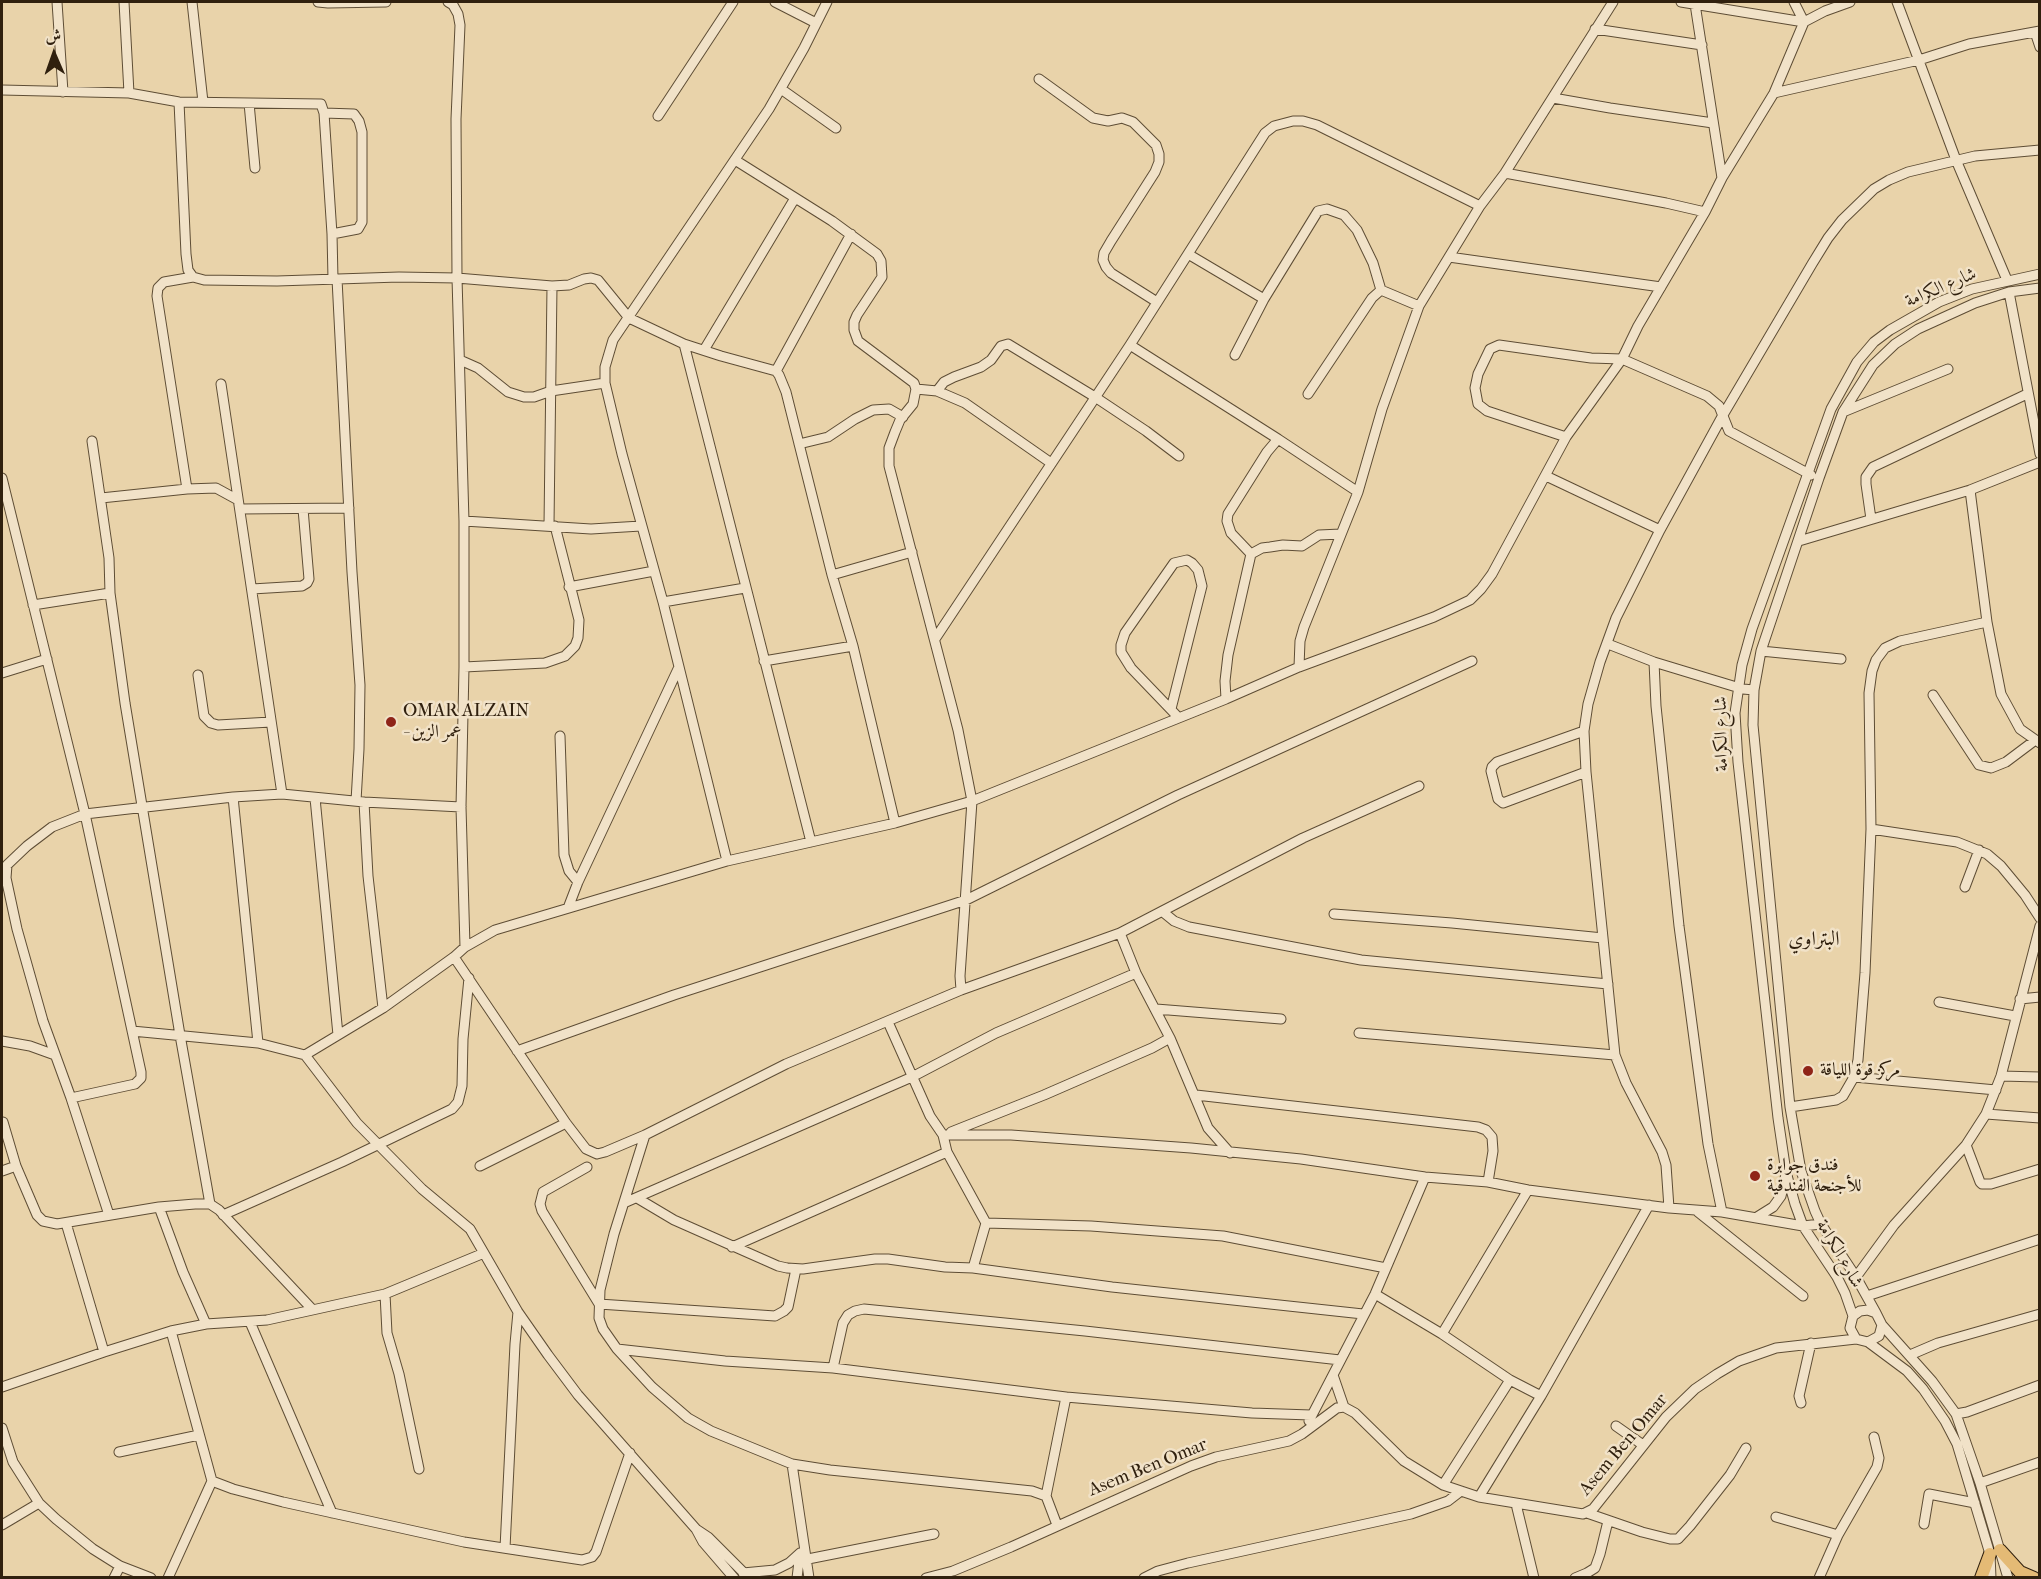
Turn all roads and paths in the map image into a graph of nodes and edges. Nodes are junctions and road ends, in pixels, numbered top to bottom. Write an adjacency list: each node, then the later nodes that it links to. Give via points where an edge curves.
1 (57, 2): 27 (street)
2 (124, 2): 28 (street)
3 (192, 2): 32 (street)
4 (318, 2): 5 (street)
5 (328, 2): 6 (street)
6 (386, 2)
7 (448, 2): 53 (street, via 458,14 460,25)
8 (733, 2): 35 (street)
9 (775, 2): 18 (street)
10 (827, 2): 18 (street)
11 (1613, 2): 19 (street)
12 (1681, 2): 16 (street)
13 (1794, 2): 17 (street)
14 (1850, 2): 17 (street)
15 (1897, 2): 23 (street)
16 (1695, 4): 17 (street); 21 (street)
17 (1804, 22): 29 (street)
18 (816, 23): 25 (street)
19 (1595, 29): 21 (street); 30 (street)
20 (2037, 32): 22 (street); 23 (street, via 1969,44)
21 (1702, 45): 36 (street)
22 (2040, 47)
23 (1918, 60): 29 (street); 40 (street)
24 (1039, 79): 62 (street, via 1093,118 1132,122 1156,145 1159,162 1155,172 1103,260 1111,273)
25 (781, 89): 37 (street); 39 (street)
26 (2, 90): 27 (street)
27 (63, 92): 28 (street)
28 (129, 93): 31 (street)
29 (1774, 93): 43 (street)
30 (1553, 98): 36 (street); 42 (street)
31 (179, 102): 32 (street); 52 (street, via 186,254)
32 (203, 102): 33 (street)
33 (249, 103): 34 (street, via 314,103 321,104); 41 (street)
34 (324, 113): 47 (street); 47 (street, via 354,114 362,132 362,222 358,229)
35 (658, 116)
36 (1713, 123): 43 (street)
37 (836, 128)
38 (2040, 150): 40 (street)
39 (735, 160): 44 (street); 64 (street)
40 (1956, 160): 55 (street); 82 (street, via 1888,180 1842,220)
41 (255, 168)
42 (1505, 173): 45 (street); 46 (street)
43 (1722, 178): 46 (street)
44 (795, 198): 48 (street); 67 (street)
45 (1480, 206): 49 (street, via 1317,125 1293,121 1265,133); 50 (street)
46 (1705, 212): 57 (street)
47 (332, 234): 54 (street)
48 (851, 234): 72 (street); 75 (street, via 876,254 883,268 882,277 854,322 858,341 914,383)
49 (1188, 254): 61 (street); 62 (street)
50 (1449, 257): 57 (street); 63 (street)
51 (2040, 274): 55 (street, شارع الكرامة)
52 (193, 277): 54 (street); 96 (street, via 164,282 156,296)
53 (457, 278): 54 (street); 56 (street); 70 (street)
54 (335, 279): 101 (street)
55 (2007, 280): 92 (street, شارع الكرامة, via 1939,302 1874,342 1857,362 1831,409)
56 (552, 286): 64 (street, via 598,280); 76 (street)
57 (1660, 287): 69 (street)
58 (2040, 288): 60 (street, شارع الكرامة)
59 (1381, 290): 61 (street, via 1357,230 1344,215 1327,209 1318,211 1308,224); 63 (street); 78 (street)
60 (2009, 292): 79 (street); 81 (street, شارع الكرامة, via 1917,329 1895,344 1873,365)
61 (1264, 299): 68 (street)
62 (1157, 302): 66 (street)
63 (1419, 306): 98 (street, via 1382,409)
64 (629, 318): 65 (street); 74 (street, via 608,353)
65 (684, 344): 67 (street); 115 (street)
66 (1130, 345): 80 (street); 85 (street)
67 (704, 350): 72 (street)
68 (1235, 355)
69 (1622, 359): 82 (street, via 1707,396); 84 (street); 84 (street, via 1499,345 1490,349 1478,374 1478,404 1487,411)
70 (460, 360): 76 (street, via 478,368 514,395 534,397); 104 (street)
71 (1948, 369): 81 (street)
72 (776, 371): 87 (street)
73 (220, 384): 100 (street)
74 (605, 384): 76 (street); 106 (street)
75 (916, 389): 77 (street); 83 (street, via 913,404)
76 (551, 391): 105 (street)
77 (937, 391): 80 (street, via 944,382 986,364 1001,346 1008,344); 91 (street, via 965,403)
78 (1308, 394)
79 (2027, 394): 88 (street); 103 (street, via 1873,467 1866,477)
80 (1095, 397): 89 (street); 91 (street)
81 (1843, 412): 95 (street, شارع الكرامة)
82 (1723, 415): 92 (street, via 1729,432); 107 (street)
83 (903, 417): 87 (street, via 889,409 873,410 828,437); 110 (street, via 889,448 889,466)
84 (1566, 437): 93 (street)
85 (1278, 439): 98 (street); 111 (street, via 1228,514 1231,533)
86 (92, 441): 99 (street)
87 (800, 444): 113 (street)
88 (2040, 454)
89 (1179, 456)
90 (2040, 462): 97 (street)
91 (1051, 463): 121 (street)
92 (1807, 474): 95 (street); 135 (street, شارع الكرامة, via 1749,640)
93 (1546, 476): 107 (street); 130 (street, via 1492,574 1470,600)
94 (2, 478): 119 (street)
95 (1818, 478): 109 (street, شارع الكرامة)
96 (187, 489): 99 (street); 100 (street, via 216,488)
97 (1970, 490): 103 (street); 120 (street)
98 (1358, 492): 108 (street)
99 (101, 498): 117 (street)
100 (239, 505): 102 (street); 116 (street)
101 (349, 508): 102 (street); 151 (street, via 360,685)
102 (303, 509): 116 (street, via 307,584)
103 (1871, 519): 109 (street)
104 (464, 521): 105 (street); 131 (street)
105 (552, 526): 106 (street); 114 (street)
106 (641, 526): 112 (street)
107 (1660, 530): 122 (street, via 1616,618)
108 (1341, 534): 111 (street, via 1319,535 1302,546 1262,548); 130 (street, via 1304,627)
109 (1799, 541): 124 (street, شارع الكرامة)
110 (912, 552): 113 (street); 121 (street)
111 (1251, 554): 138 (street, via 1228,655)
112 (654, 571): 114 (street); 118 (street)
113 (832, 575): 123 (street)
114 (569, 586): 131 (street, via 579,630 575,645 565,656 544,663)
115 (745, 588): 118 (street); 127 (street)
116 (252, 589): 141 (street)
117 (110, 593): 119 (street); 153 (street)
118 (663, 602): 132 (street)
119 (33, 605): 125 (street)
120 (1987, 622): 144 (street, via 2001,694 2020,729); 156 (street, via 1900,641 1885,648 1876,660 1869,693)
121 (935, 639): 150 (street)
122 (1608, 644): 129 (street); 142 (street, via 1594,678)
123 (853, 646): 127 (street); 155 (street)
124 (1761, 651): 126 (street); 136 (street, شارع الكرامة)
125 (47, 659): 133 (street); 154 (street)
126 (1841, 659)
127 (764, 661): 157 (street)
128 (1472, 661): 162 (street, via 1178,795)
129 (1654, 662): 135 (street); 230 (street, via 1679,926 1708,1144)
130 (1299, 666): 138 (street)
131 (464, 668): 152 (street)
132 (678, 669): 159 (street); 160 (street)
133 (2, 673)
134 (198, 675): 141 (street, via 204,716 211,723)
135 (1738, 687): 136 (street); 219 (street, شارع الكرامة, via 1738,762)
136 (1754, 690): 203 (street, شارع الكرامة, via 1753,725)
137 (1933, 695): 144 (street, via 1979,765 1991,768)
138 (1226, 699): 140 (street)
139 (1171, 709): 139 (street, via 1202,586 1198,570 1187,560 1174,563 1125,633 1121,645 1131,668); 140 (street)
140 (1178, 717): 150 (street)
141 (271, 722): 147 (street)
142 (1584, 731): 145 (street); 145 (street, via 1497,762 1491,771 1498,799 1503,803)
143 (560, 736): 160 (street, via 565,860)
144 (2037, 742)
145 (1586, 772): 169 (street)
146 (1419, 786): 164 (street, via 1303,838)
147 (282, 794): 148 (street); 149 (street)
148 (233, 797): 153 (street); 191 (street)
149 (315, 798): 151 (street); 188 (street)
150 (972, 801): 155 (street); 162 (street)
151 (360, 802): 152 (street); 180 (street)
152 (461, 807): 171 (street)
153 (143, 808): 154 (street); 187 (street)
154 (85, 814): 185 (street); 193 (street, via 52,827 7,865 5,873)
155 (895, 823): 157 (street)
156 (1870, 829): 158 (street, via 1957,842); 198 (street, via 1865,973)
157 (811, 843): 159 (street)
158 (1979, 850): 161 (street); 166 (street, via 2001,866)
159 (727, 861): 163 (street)
160 (578, 882): 163 (street)
161 (1965, 887)
162 (966, 900): 176 (street); 192 (street, via 674,995)
163 (568, 909): 171 (street, via 502,927)
164 (1163, 912): 168 (street); 175 (street, via 1189,927 1361,960)
165 (1334, 914): 169 (street)
166 (2040, 918)
167 (2040, 926): 170 (street)
168 (1120, 933): 173 (street); 176 (street)
169 (1603, 938): 175 (street)
170 (2037, 944): 178 (street)
171 (465, 947): 172 (street)
172 (454, 957): 174 (street); 180 (street)
173 (1136, 973): 181 (street); 197 (street, via 996,1033)
174 (469, 978): 192 (street); 210 (street, via 458,1102 444,1114)
175 (1608, 984): 195 (street)
176 (961, 990): 184 (street)
177 (2040, 997): 178 (street)
178 (2020, 999): 182 (street)
179 (1940, 1002): 182 (street)
180 (382, 1008): 188 (street)
181 (1156, 1009): 183 (street); 189 (street)
182 (2016, 1016): 196 (street)
183 (1281, 1019)
184 (888, 1022): 197 (street); 208 (street, via 786,1064)
185 (132, 1031): 187 (street); 202 (street, via 141,1072 139,1082)
186 (1359, 1034): 195 (street)
187 (180, 1035): 191 (street); 225 (street)
188 (338, 1035): 194 (street)
189 (1170, 1038): 201 (street); 209 (street, via 1054,1091)
190 (2, 1041): 193 (street)
191 (258, 1043): 194 (street)
192 (518, 1051): 207 (street)
193 (55, 1055): 202 (street)
194 (305, 1055): 210 (street)
195 (1616, 1055): 228 (street, via 1662,1152)
196 (2001, 1076): 199 (street); 200 (street)
197 (912, 1077): 209 (street); 223 (street)
198 (1854, 1077): 200 (street); 203 (street, via 1848,1090 1836,1100)
199 (2040, 1077)
200 (1996, 1090): 204 (street)
201 (1196, 1095): 213 (street, via 1208,1128); 221 (street, via 1486,1130 1492,1137 1493,1151)
202 (71, 1098): 231 (street)
203 (1790, 1107): 236 (street, شارع الكرامة, via 1801,1171)
204 (1986, 1114): 205 (street); 211 (street)
205 (2040, 1118)
206 (3, 1122): 214 (street)
207 (566, 1122): 208 (street, via 586,1149 597,1154); 215 (street)
208 (645, 1135): 224 (street)
209 (943, 1135): 212 (street); 213 (street, via 1011,1135)
210 (377, 1144): 232 (street); 240 (street, via 470,1229)
211 (1966, 1146): 217 (street, via 1982,1184); 244 (street, via 1894,1225)
212 (947, 1152): 235 (street); 239 (street)
213 (1230, 1153): 220 (street)
214 (16, 1166): 218 (street); 234 (street, via 37,1215 48,1223)
215 (480, 1166)
216 (587, 1167): 249 (street, via 543,1192 540,1204)
217 (2040, 1169)
218 (2, 1171)
219 (1786, 1172): 233 (street, via 1773,1207); 237 (street, شارع الكرامة)
220 (1425, 1177): 221 (street); 242 (street)
221 (1488, 1182): 222 (street)
222 (1528, 1190): 226 (street); 261 (street)
223 (637, 1198): 224 (street); 239 (street)
224 (624, 1203): 249 (street)
225 (210, 1204): 227 (street); 232 (street)
226 (1649, 1205): 228 (street); 275 (street)
227 (159, 1207): 231 (street); 257 (street)
228 (1669, 1208): 229 (street)
229 (1698, 1212): 230 (street); 247 (street)
230 (1722, 1212): 233 (street)
231 (109, 1215): 234 (street)
232 (223, 1215): 250 (street)
233 (1757, 1217): 237 (street)
234 (66, 1223): 267 (street)
235 (986, 1223): 241 (street); 242 (street, via 1222,1236)
236 (1821, 1224): 237 (street); 244 (street, شارع الكرامة)
237 (1803, 1226): 255 (street, شارع الكرامة, via 1837,1277)
238 (2040, 1239): 248 (street)
239 (732, 1246): 243 (street, via 778,1266)
240 (484, 1253): 245 (street); 251 (street)
241 (974, 1268): 243 (street, via 875,1259); 253 (street)
242 (1386, 1268): 246 (street)
243 (796, 1269): 249 (street, via 788,1307 774,1316)
244 (1856, 1277): 248 (street, شارع الكرامة)
245 (385, 1294): 250 (street); 292 (street, via 387,1333)
246 (1375, 1294): 253 (street); 261 (street)
247 (1803, 1296)
248 (1867, 1296): 252 (street, شارع الكرامة)
249 (599, 1304): 266 (street, via 603,1329)
250 (312, 1309): 256 (street)
251 (518, 1312): 289 (street, via 578,1395); 311 (street)
252 (1876, 1313): 255 (street, via 1860,1311); 258 (street)
253 (1363, 1314): 269 (street)
254 (2040, 1314): 268 (street, via 1938,1343)
255 (1853, 1316): 259 (street)
256 (250, 1322): 257 (street); 302 (street)
257 (206, 1324): 260 (street)
258 (1882, 1325): 264 (street, via 1879,1336); 268 (street)
259 (1850, 1328): 262 (street); 263 (street)
260 (171, 1331): 267 (street); 284 (street)
261 (1442, 1334): 272 (street)
262 (1856, 1339): 263 (street, Asem Ben Omar); 264 (street)
263 (1825, 1342): 265 (street, Asem Ben Omar)
264 (1868, 1342): 300 (street, via 1907,1371 1937,1407 1957,1444)
265 (1811, 1343): 277 (street, via 1799,1396); 286 (street, Asem Ben Omar, via 1776,1348 1739,1360 1695,1389)
266 (617, 1350): 270 (street); 291 (street, via 652,1387 697,1424)
267 (104, 1352): 274 (street)
268 (1910, 1355): 279 (street)
269 (1340, 1360): 270 (street, via 864,1309 848,1315 843,1323); 271 (street)
270 (833, 1368): 276 (street)
271 (1333, 1375): 278 (street); 280 (street)
272 (1510, 1380): 275 (street); 295 (street)
273 (2040, 1385): 279 (street)
274 (2, 1387)
275 (1541, 1396): 298 (street)
276 (1066, 1397): 280 (street); 297 (street)
277 (1801, 1403)
278 (1344, 1407): 283 (street, Asem Ben Omar, via 1334,1409); 295 (street, Asem Ben Omar, via 1404,1461)
279 (1956, 1414): 294 (street)
280 (1311, 1415): 283 (street)
281 (1616, 1426): 286 (street)
282 (2, 1428): 299 (street, via 13,1462)
283 (1302, 1434): 308 (street, Asem Ben Omar, via 1191,1466)
284 (199, 1435): 288 (street); 293 (street)
285 (1874, 1437): 310 (street, via 1877,1467)
286 (1643, 1445): 303 (street, Asem Ben Omar)
287 (1746, 1448): 305 (street, via 1730,1475 1678,1539)
288 (120, 1452)
289 (630, 1453): 311 (street, via 592,1557 582,1560); 316 (street, via 703,1542)
290 (2040, 1462): 294 (street)
291 (792, 1464): 297 (street); 313 (street)
292 (419, 1469)
293 (212, 1481): 302 (street); 320 (street)
294 (1980, 1483): 312 (street)
295 (1443, 1485): 296 (street, Asem Ben Omar)
296 (1461, 1491): 298 (street, Asem Ben Omar); 324 (street, via 1441,1505 1410,1514 1188,1563)
297 (1046, 1496): 308 (street)
298 (1479, 1497): 301 (street, Asem Ben Omar)
299 (39, 1503): 307 (street); 314 (street)
300 (1975, 1503): 306 (street, via 1929,1494); 312 (street)
301 (1516, 1504): 303 (street, Asem Ben Omar); 325 (street)
302 (332, 1513): 311 (street)
303 (1587, 1513): 305 (street)
304 (1776, 1517): 310 (street)
305 (1608, 1521): 326 (street, via 1594,1568)
306 (1924, 1524)
307 (2, 1525)
308 (1057, 1525): 315 (street, Asem Ben Omar)
309 (934, 1534): 313 (street)
310 (1838, 1535): 327 (street)
311 (505, 1548)
312 (1995, 1552): 328 (main road); 329 (street); 330 (street); 331 (main road)
313 (804, 1556): 316 (street, via 775,1570); 317 (street); 321 (street)
314 (120, 1566): 318 (street); 319 (street)
315 (953, 1571): 322 (street, Asem Ben Omar); 323 (street)
316 (742, 1576)
317 (810, 1577)
318 (114, 1578)
319 (151, 1578)
320 (168, 1578)
321 (797, 1578)
322 (926, 1578)
323 (943, 1578)
324 (1144, 1578)
325 (1534, 1578)
326 (1575, 1578)
327 (1819, 1578)
328 (1981, 1578)
329 (1991, 1578)
330 (2007, 1578)
331 (2034, 1578)

